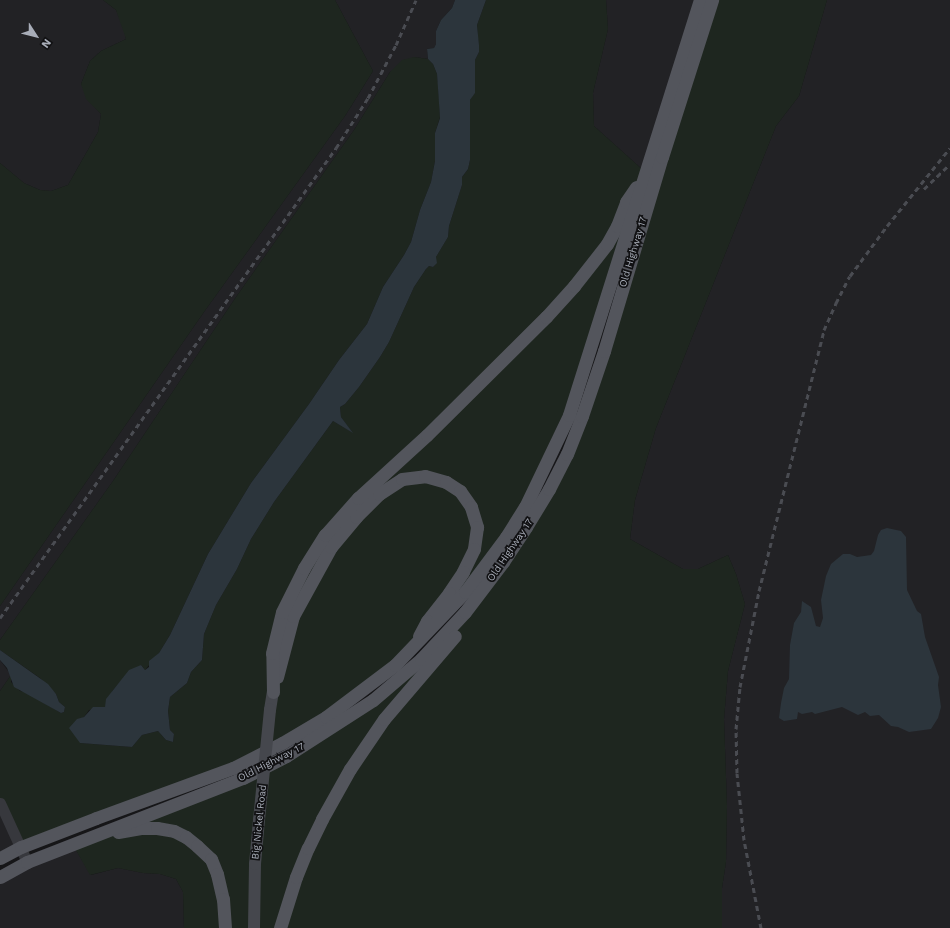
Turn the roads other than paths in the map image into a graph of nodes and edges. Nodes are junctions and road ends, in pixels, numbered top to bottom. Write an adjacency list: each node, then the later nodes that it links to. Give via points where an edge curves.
1 (700, 0): 3 (main road, Old Highway 17)
2 (712, 0): 4 (main road, Old Highway 17, via 604,352 567,454 534,514 503,562)
3 (644, 176): 5 (main road, Old Highway 17, via 583,375 569,415 541,476 525,507 483,569 445,615); 6 (main road, via 626,202 607,244 574,286 427,435 358,498 325,535 304,568 282,612 272,653)
4 (464, 612): 8 (main road, Old Highway 17, via 421,659 395,682 373,700 305,745 243,778); 15 (main road, via 457,633 384,719 338,789 299,870)
5 (414, 647): 6 (main road, via 427,621 463,572 474,549 476,538 474,517 467,499 446,482 425,476 402,479 379,494 356,516 331,547 293,616); 9 (main road, Old Highway 17, via 373,683 326,717 233,768)
6 (272, 692): 14 (main road, Big Nickel Road, bridge, via 254,864)
7 (0, 803): 9 (street)
8 (98, 834): 11 (main road, Old Highway 17); 13 (main road, via 157,828 174,831 186,837 214,866 223,899)
9 (21, 847): 10 (main road, Old Highway 17); 11 (street)
10 (0, 858)
11 (27, 862): 12 (main road, Old Highway 17)
12 (0, 877)
13 (225, 928)
14 (254, 928)
15 (280, 928)

